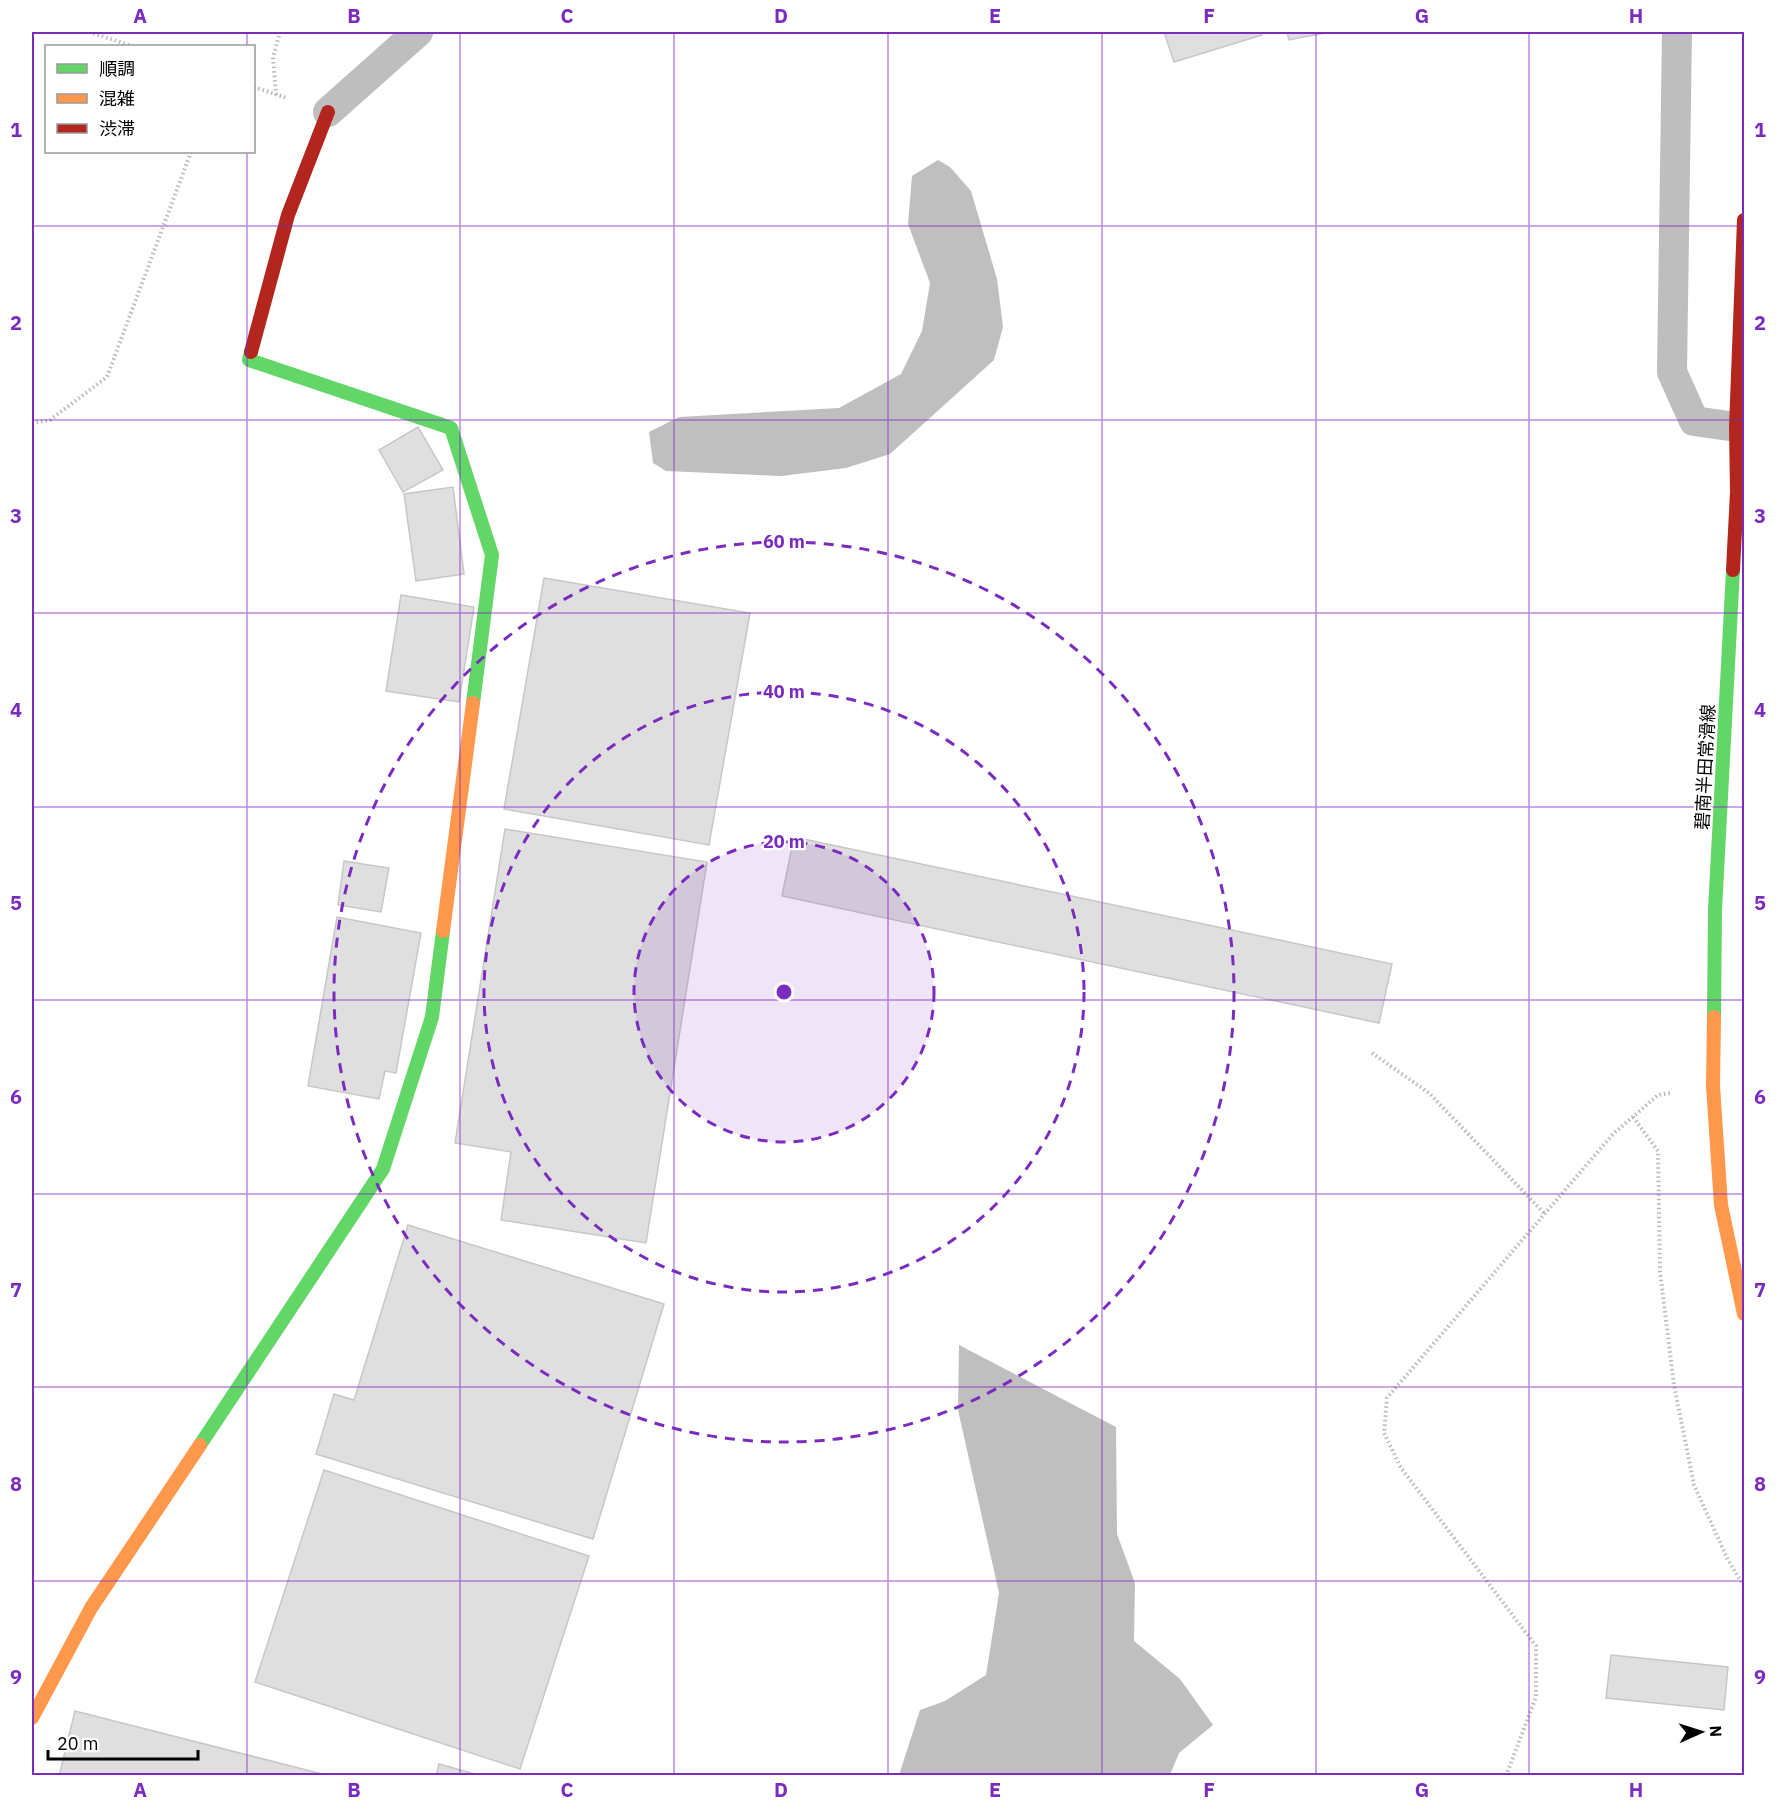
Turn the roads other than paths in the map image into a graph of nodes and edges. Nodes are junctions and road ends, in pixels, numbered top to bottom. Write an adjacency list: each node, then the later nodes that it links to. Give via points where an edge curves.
1 (418, 32): 3 (lane)
2 (1677, 32): 5 (lane, via 1672,372 1694,421)
3 (328, 112): 7 (street, via 288,215 249,360 451,428 492,555 432,1017 383,1169 91,1608)
4 (1744, 220): 5 (street, 碧南半田常滑線)
5 (1736, 427): 6 (street, 碧南半田常滑線, via 1737,492 1715,910 1713,1086 1721,1205)
6 (1744, 1314)
7 (32, 1718)

